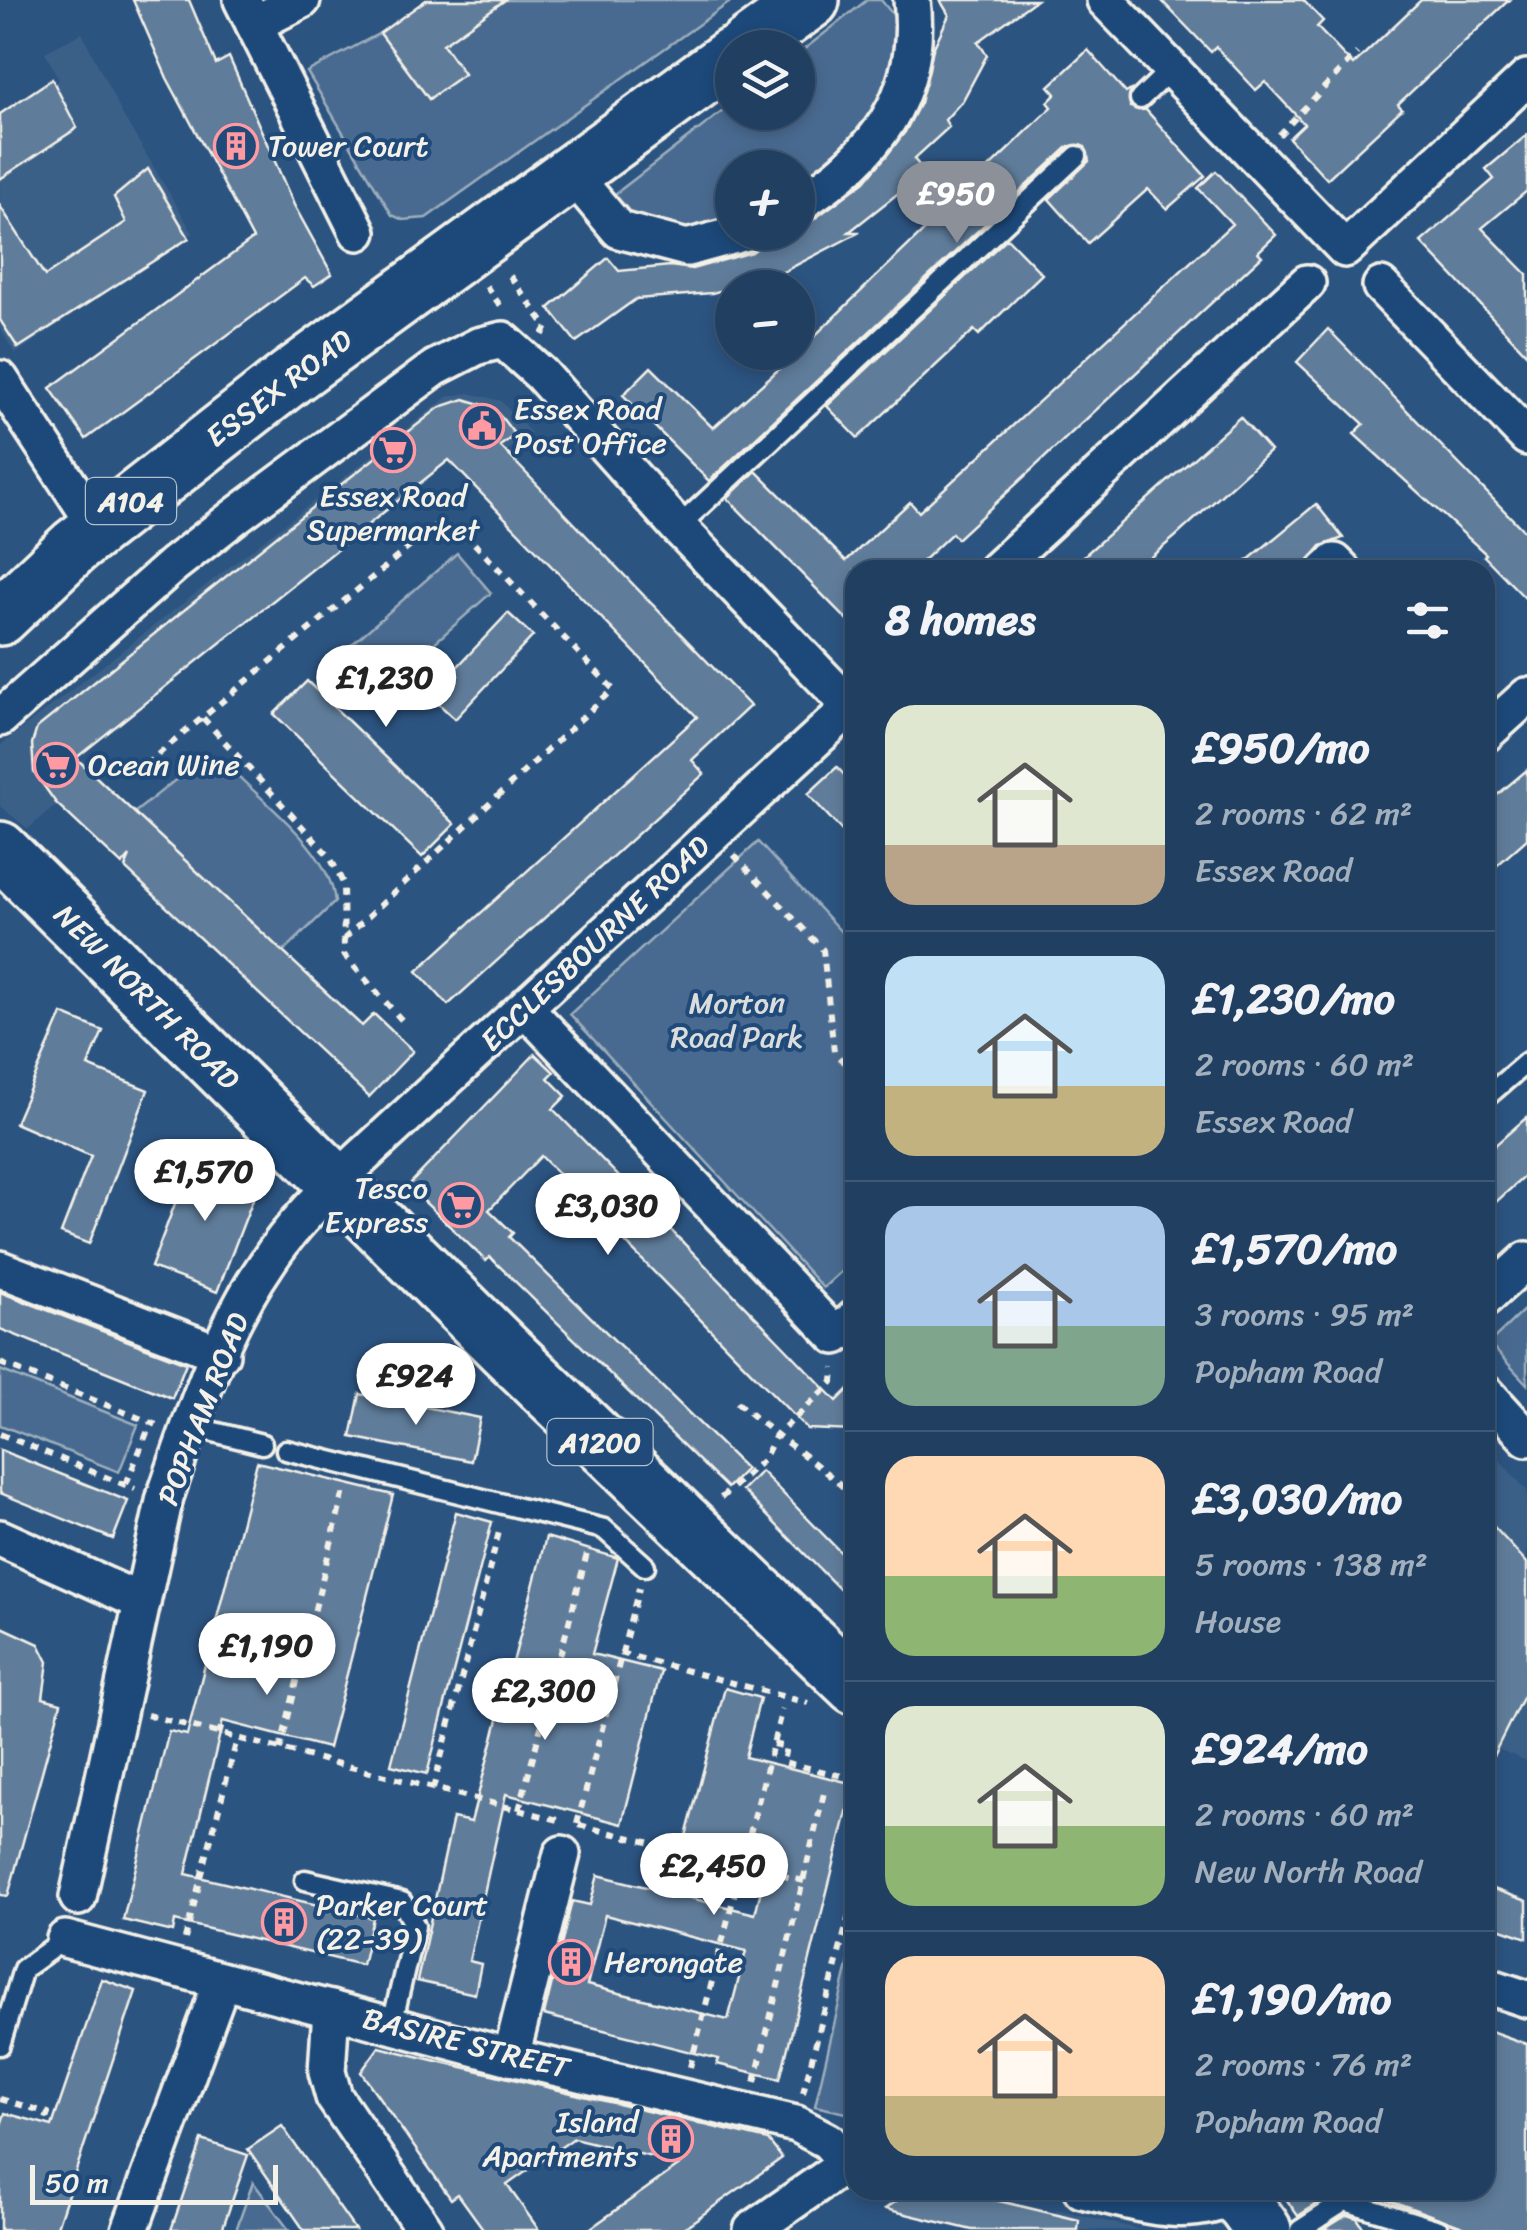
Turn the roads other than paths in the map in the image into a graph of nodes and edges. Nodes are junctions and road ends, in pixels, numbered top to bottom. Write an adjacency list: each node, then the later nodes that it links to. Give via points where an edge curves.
1 (302, 0): 5 (street)
2 (810, 0): 6 (main road)
3 (912, 0): 13 (street, via 914,49 902,93 875,144)
4 (1105, 0): 8 (street)
5 (248, 12): 14 (street)
6 (769, 30)
7 (715, 68): 12 (main road, ESSEX ROAD / A104)
8 (1172, 68): 9 (street, via 1345,249); 10 (lane)
9 (1527, 78)
10 (1140, 99)
11 (1077, 156): 20 (lane)
12 (571, 173): 15 (street, via 618,230 687,248); 21 (main road, ESSEX ROAD / A104)
13 (815, 191)
14 (358, 232)
15 (715, 240)
16 (1308, 284): 22 (street)
17 (1381, 286): 19 (street)
18 (0, 378): 21 (street)
19 (1527, 437)
20 (678, 527): 25 (street); 27 (street, via 541,374 503,340 478,346 435,368 172,565)
21 (97, 528): 23 (main road, ESSEX ROAD / A104)
22 (1007, 560)
23 (0, 618)
24 (1527, 696): 28 (street)
25 (845, 698)
26 (845, 715): 30 (street, ECCLESBOURNE ROAD)
27 (0, 718)
28 (1495, 721)
29 (0, 850): 33 (main road, NEW NORTH ROAD / A1200)
30 (526, 1009): 33 (street, ECCLESBOURNE ROAD); 37 (street)
31 (1527, 1062): 32 (lane)
32 (1495, 1089)
33 (335, 1184): 38 (street, POPHAM ROAD, via 270,1258); 47 (main road, NEW NORTH ROAD / A1200)
34 (1527, 1260): 36 (street)
35 (0, 1269): 38 (street)
36 (1495, 1289)
37 (845, 1328)
38 (221, 1354): 40 (street, POPHAM ROAD)
39 (1495, 1403): 41 (street)
40 (167, 1425): 42 (lane); 46 (street, POPHAM ROAD, via 165,1497)
41 (1527, 1438)
42 (262, 1444)
43 (286, 1450): 45 (lane, via 604,1530)
44 (0, 1538): 46 (street)
45 (645, 1566)
46 (142, 1602): 50 (street, POPHAM ROAD)
47 (845, 1676)
48 (569, 1839): 58 (street)
49 (305, 1880): 56 (lane, via 402,1902 415,1926)
50 (78, 1897)
51 (65, 1939): 52 (street, BASIRE STREET); 57 (lane, via 24,1969)
52 (222, 1980): 55 (street, BASIRE STREET); 63 (street)
53 (1495, 1989): 54 (street)
54 (1527, 2000)
55 (332, 2009): 56 (street, BASIRE STREET); 64 (street, via 327,2072 334,2097)
56 (392, 2024): 58 (street, BASIRE STREET)
57 (0, 2045)
58 (510, 2057): 59 (street, BASIRE STREET, via 796,2124)
59 (845, 2155)
60 (845, 2164): 65 (street)
61 (1127, 2200): 62 (street, via 1182,2212)
62 (1245, 2205)
63 (130, 2230)
64 (425, 2230)
65 (752, 2230)
66 (1300, 2230): 67 (lane, via 1345,2201)
67 (1439, 2230)

